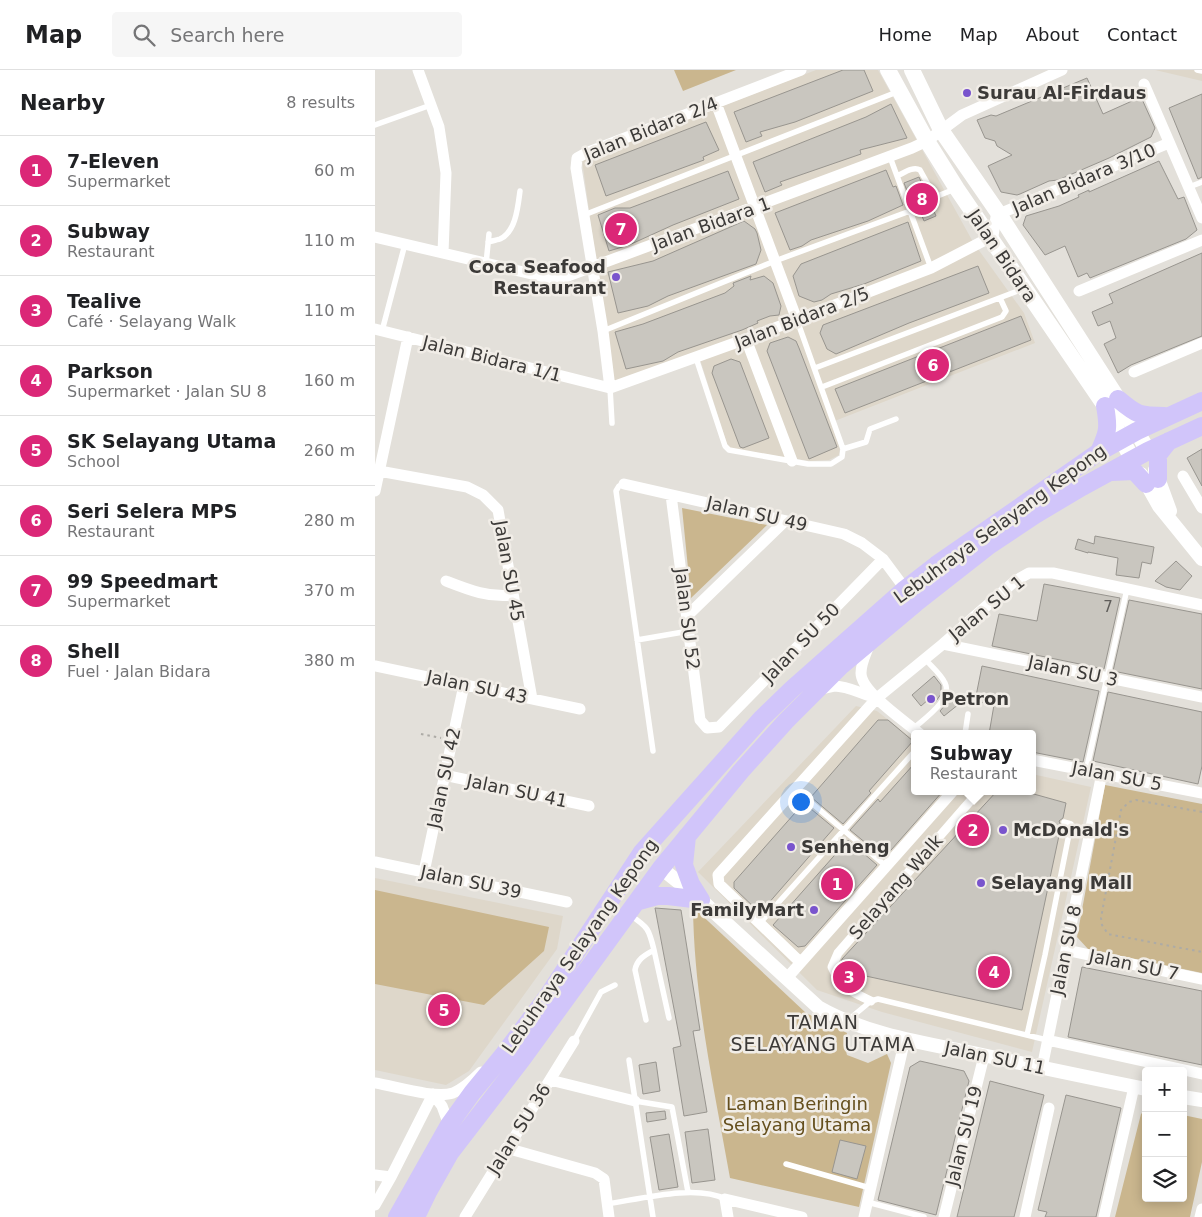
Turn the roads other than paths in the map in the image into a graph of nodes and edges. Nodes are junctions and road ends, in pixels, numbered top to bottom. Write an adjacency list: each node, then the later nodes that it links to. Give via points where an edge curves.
1 (418, 70): 13 (street)
2 (801, 70): 12 (street, Jalan Bidara 2/4)
3 (888, 70): 11 (main road, Jalan Bidara)
4 (913, 70): 15 (main road, Jalan Bidara)
5 (1033, 70): 9 (street)
6 (1062, 70): 9 (street, Jalan Bidara 1)
7 (1197, 70): 8 (lane)
8 (1202, 71)
9 (1038, 81): 15 (street, Jalan Bidara 1, via 962,115)
10 (1144, 84): 17 (street)
11 (899, 91): 16 (main road, Jalan Bidara); 18 (lane)
12 (716, 103): 18 (street); 28 (street, Jalan Bidara 2/4, via 577,158 575,168)
13 (431, 105): 14 (lane); 36 (street, via 439,127 446,173)
14 (375, 125)
15 (941, 130): 16 (street, Jalan Bidara 1); 27 (main road, Jalan Bidara)
16 (927, 141): 19 (street, Jalan Bidara 1); 22 (main road, Jalan Bidara)
17 (1169, 143): 23 (street); 27 (street, Jalan Bidara 3/10)
18 (736, 156): 25 (street); 28 (lane)
19 (890, 156): 20 (lane); 25 (street, Jalan Bidara 1)
20 (897, 176): 22 (lane, via 920,170 938,197); 26 (lane)
21 (1202, 182): 23 (lane)
22 (957, 188): 32 (main road, Jalan Bidara)
23 (1189, 188): 29 (street)
24 (520, 191): 34 (lane, via 509,233 502,239)
25 (755, 207): 37 (street); 39 (street, Jalan Bidara 1)
26 (910, 211): 37 (lane); 40 (lane)
27 (999, 214): 32 (street); 56 (main road, Jalan Bidara)
28 (584, 215): 39 (street, Jalan Bidara 2/4)
29 (1202, 218)
30 (489, 234): 34 (lane)
31 (375, 237): 35 (street, Jalan Bidara 1)
32 (991, 238): 40 (street, Jalan Bidara 2/5); 41 (main road, Jalan Bidara)
33 (1202, 240): 42 (street)
34 (488, 242): 38 (lane)
35 (405, 244): 36 (street, Jalan Bidara 1); 45 (lane)
36 (443, 253): 38 (street, Jalan Bidara 1)
37 (775, 261): 44 (street); 46 (lane)
38 (486, 264): 39 (street, Jalan Bidara 1, via 557,280)
39 (592, 268): 46 (street, Jalan Bidara 2/4)
40 (931, 268): 44 (street, Jalan Bidara 2/5)
41 (1024, 289): 43 (lane); 56 (main road, Jalan Bidara)
42 (1079, 292)
43 (1000, 298): 51 (lane); 53 (lane, via 1006,311 1002,317)
44 (797, 320): 48 (street, Jalan Bidara 2/5); 51 (lane)
45 (379, 330): 47 (street, Jalan Bidara 1/1)
46 (603, 331): 54 (street, Jalan Bidara 2/4)
47 (408, 337): 54 (street, Jalan Bidara 1/1); 67 (street)
48 (746, 340): 50 (street, Jalan Bidara 2/5); 66 (street)
49 (1202, 343): 52 (street)
50 (696, 358): 54 (street, Jalan Bidara 2/5); 66 (lane, via 725,446 729,450)
51 (815, 368): 53 (lane)
52 (1134, 372)
53 (822, 387): 63 (lane)
54 (610, 388): 59 (lane)
55 (1202, 401): 57 (main road, Lebuhraya Selayang Kepong)
56 (1112, 402): 57 (main road, via 1139,415); 61 (main road, Jalan Bidara); 64 (main road, via 1107,432)
57 (1168, 416): 61 (main road, Lebuhraya Selayang Kepong)
58 (896, 419): 63 (lane, via 870,429 866,442)
59 (613, 423)
60 (1202, 426): 62 (main road, Lebuhraya Selayang Kepong)
61 (1129, 434): 64 (main road, Lebuhraya Selayang Kepong); 65 (main road, Jalan Bidara)
62 (1169, 441): 65 (main road, Lebuhraya Selayang Kepong); 70 (main road, via 1158,455)
63 (843, 449): 66 (lane, via 842,457 831,464)
64 (1099, 452): 80 (main road, Lebuhraya Selayang Kepong)
65 (1140, 455): 68 (main road, Lebuhraya Selayang Kepong); 70 (street)
66 (792, 461)
67 (379, 471): 72 (street); 81 (street, Jalan SU 45, via 467,487 483,495 498,510)
68 (1109, 472): 70 (main road, via 1134,471); 82 (main road, Lebuhraya Selayang Kepong, via 998,540)
69 (1183, 476): 74 (street)
70 (1152, 481): 77 (street, via 1176,525)
71 (624, 484): 73 (street, Jalan SU 49); 86 (lane, via 616,492)
72 (375, 491)
73 (671, 495): 75 (street, Jalan SU 49); 84 (street, Jalan SU 52)
74 (1202, 508)
75 (785, 521): 76 (street, Jalan SU 49, via 845,534 862,542); 84 (street)
76 (883, 559): 80 (street, Jalan SU 49); 99 (street, Jalan SU 50)
77 (1202, 559)
78 (446, 581): 81 (street, via 478,593)
79 (1127, 588): 83 (street, Jalan SU 1); 88 (street, Jalan SU 1, via 1053,573 1029,574 1015,582); 91 (lane)
80 (905, 589): 82 (street, Jalan SU 49); 113 (main road, Lebuhraya Selayang Kepong, via 773,707)
81 (513, 595): 96 (street, Jalan SU 45)
82 (916, 603): 87 (main road, Lebuhraya Selayang Kepong)
83 (1202, 605)
84 (687, 616): 85 (street, Jalan SU 52)
85 (689, 631): 86 (lane); 99 (street, Jalan SU 52, via 700,720 707,728)
86 (637, 640): 103 (lane)
87 (871, 641): 93 (main road, Lebuhraya Selayang Kepong); 95 (street, via 861,674 863,682)
88 (943, 644): 89 (street, Jalan SU 1); 91 (street, Jalan SU 3)
89 (925, 659): 95 (street, Jalan SU 1); 101 (lane, via 945,682 948,691)
90 (375, 666): 92 (street, Jalan SU 43)
91 (1107, 678): 94 (street, Jalan SU 3); 106 (lane)
92 (464, 685): 96 (street, Jalan SU 43); 108 (street, Jalan SU 42)
93 (817, 690): 95 (street, via 834,686); 117 (main road, Lebuhraya Selayang Kepong, via 741,771)
94 (1202, 697)
95 (877, 698): 100 (street); 109 (street, Jalan SU 1)
96 (532, 699): 97 (street, Jalan SU 43)
97 (580, 709)
98 (968, 714): 102 (lane)
99 (719, 727)
100 (916, 730)
101 (918, 730)
102 (966, 730)
103 (653, 751)
104 (911, 755): 116 (lane)
105 (1036, 761): 106 (street, Jalan SU 5)
106 (1086, 771): 107 (street, Jalan SU 5)
107 (1102, 774): 110 (street, Jalan SU 5); 127 (street, Jalan SU 8)
108 (444, 775): 114 (street, Jalan SU 41); 121 (street, Jalan SU 42)
109 (795, 789): 116 (lane); 125 (street, Jalan SU 1, via 718,875 719,884)
110 (1202, 793)
111 (949, 795): 119 (street)
112 (976, 795): 133 (street, Selayang Walk, via 838,953 832,967 836,977 849,991)
113 (686, 803): 120 (main road, via 664,846); 131 (main road, Lebuhraya Selayang Kepong, via 642,852)
114 (589, 806)
115 (1064, 822): 137 (lane, via 1071,824)
116 (844, 830): 119 (lane); 125 (lane)
117 (687, 835): 120 (main road, Lebuhraya Selayang Kepong); 122 (main road, via 684,865)
118 (375, 862): 121 (street, Jalan SU 39)
119 (886, 866): 128 (street)
120 (661, 868): 122 (street, Jalan SU 11); 124 (main road, Lebuhraya Selayang Kepong); 131 (main road, via 649,870 641,876)
121 (424, 872): 123 (street, Jalan SU 39)
122 (701, 900): 124 (main road, via 657,896); 129 (street, Jalan SU 11)
123 (567, 902)
124 (633, 908): 126 (lane, via 649,931); 168 (main road, Lebuhraya Selayang Kepong, via 450,1153)
125 (760, 923): 128 (street, Jalan SU 1)
126 (654, 950): 134 (lane); 135 (lane, via 640,958 635,970)
127 (1066, 950): 130 (street, Jalan SU 7); 139 (street, Jalan SU 8)
128 (800, 962): 129 (street)
129 (787, 978): 136 (street, Jalan SU 11, via 818,1007)
130 (1202, 979)
131 (558, 980): 141 (main road, Lebuhraya Selayang Kepong)
132 (615, 984): 140 (lane, via 601,992)
133 (871, 1001): 136 (lane); 137 (lane, via 878,999)
134 (669, 1018)
135 (646, 1020)
136 (847, 1022): 138 (street, Jalan SU 11)
137 (1027, 1035): 139 (lane)
138 (905, 1039): 142 (street, Jalan SU 11); 159 (street)
139 (1047, 1040): 144 (street, Jalan SU 8); 145 (street)
140 (573, 1041): 146 (street, Jalan SU 36)
141 (504, 1054): 149 (street, via 464,1087 445,1095); 154 (main road, Lebuhraya Selayang Kepong, via 471,1093)
142 (984, 1056): 144 (street, Jalan SU 11); 176 (street, Jalan SU 19)
143 (629, 1060): 152 (lane)
144 (1042, 1068): 148 (street, Jalan SU 11)
145 (1202, 1074)
146 (550, 1080): 152 (street); 155 (street, Jalan SU 36)
147 (375, 1083): 149 (street)
148 (1140, 1088): 178 (street)
149 (433, 1094): 154 (street, via 442,1106); 158 (street)
150 (1187, 1098): 151 (street)
151 (1202, 1100)
152 (635, 1101): 160 (lane, via 674,1110); 161 (lane)
153 (1049, 1108): 177 (street)
154 (449, 1126): 167 (main road, Lebuhraya Selayang Kepong)
155 (506, 1148): 164 (street, via 595,1173 604,1179); 169 (street, Jalan SU 36)
156 (786, 1164): 159 (lane)
157 (375, 1174): 158 (street)
158 (391, 1177): 165 (street)
159 (870, 1188): 163 (street)
160 (688, 1192): 161 (lane); 162 (lane, via 715,1194)
161 (650, 1197): 164 (lane); 171 (lane)
162 (725, 1199): 172 (street); 173 (street)
163 (867, 1202): 174 (street); 175 (lane)
164 (607, 1204): 170 (street)
165 (375, 1205)
166 (1202, 1209): 179 (street)
167 (397, 1217)
168 (416, 1217)
169 (465, 1217)
170 (609, 1217)
171 (653, 1217)
172 (728, 1217)
173 (802, 1217)
174 (864, 1217)
175 (924, 1217)
176 (944, 1217)
177 (1025, 1217)
178 (1104, 1217)
179 (1200, 1217)

